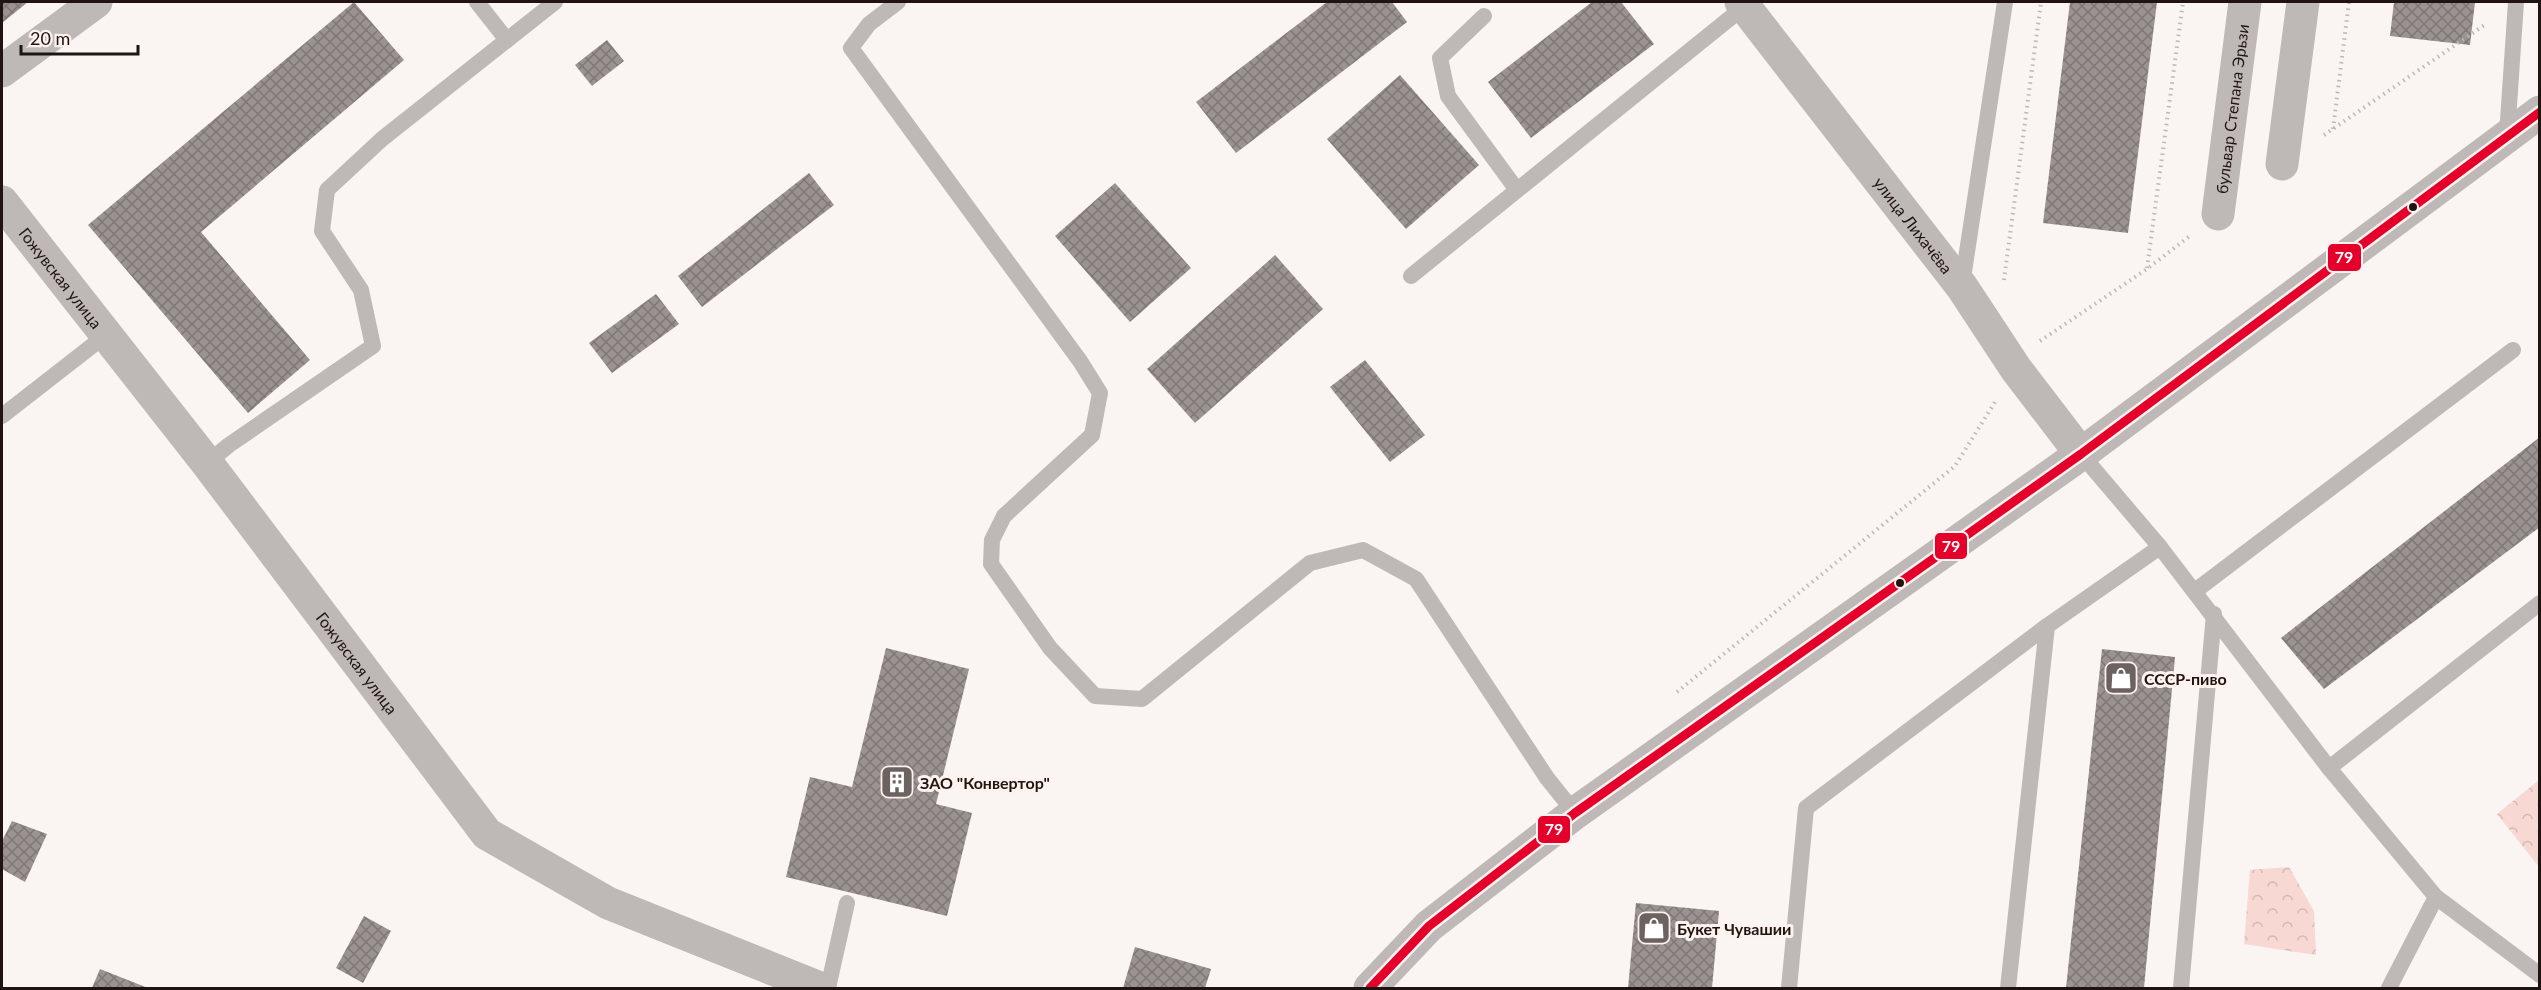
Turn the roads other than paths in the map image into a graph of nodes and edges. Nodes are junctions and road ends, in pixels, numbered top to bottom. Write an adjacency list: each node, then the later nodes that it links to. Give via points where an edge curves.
1 (96, 2): 12 (street)
2 (477, 2): 11 (lane)
3 (555, 2): 11 (lane)
4 (898, 2): 32 (lane, via 869,24 851,48 1100,393 1092,435 1004,516 992,540 991,564 1050,648 1095,696 1142,699 1310,563 1363,550 1416,579 1547,778)
5 (2005, 2): 20 (lane)
6 (2245, 2): 18 (street, бульвар Степана Эрьзи)
7 (2303, 2): 15 (street)
8 (2516, 2): 14 (lane)
9 (1743, 4): 16 (lane); 20 (street, улица Лихачёва)
10 (1484, 16): 16 (lane, via 1440,58 1448,96)
11 (507, 40): 25 (lane, via 382,139 327,190 322,231 361,290 373,346)
12 (2, 71)
13 (2540, 111): 14 (street)
14 (2507, 136): 24 (street)
15 (2282, 164)
16 (1517, 190): 19 (lane)
17 (2, 202): 21 (street, Гожувская улица)
18 (2218, 214)
19 (1411, 276)
20 (1962, 287): 24 (street, улица Лихачёва, via 2016,369)
21 (106, 335): 23 (lane); 25 (street, Гожувская улица)
22 (2513, 350): 27 (lane)
23 (2, 416)
24 (2081, 454): 26 (lane); 32 (street)
25 (207, 463): 36 (street, Гожувская улица, via 487,834 608,903)
26 (2160, 547): 27 (lane); 30 (lane)
27 (2195, 591): 29 (lane)
28 (2540, 603): 31 (lane)
29 (2214, 614): 31 (lane); 41 (lane)
30 (2047, 626): 39 (lane, via 1806,808); 40 (lane)
31 (2329, 768): 33 (lane)
32 (1575, 813): 38 (street, via 1429,926)
33 (2436, 897): 35 (lane); 42 (lane)
34 (847, 903): 37 (lane)
35 (2540, 975)
36 (820, 988)
37 (828, 988)
38 (1370, 988)
39 (1789, 988)
40 (2008, 988)
41 (2181, 988)
42 (2389, 988)

